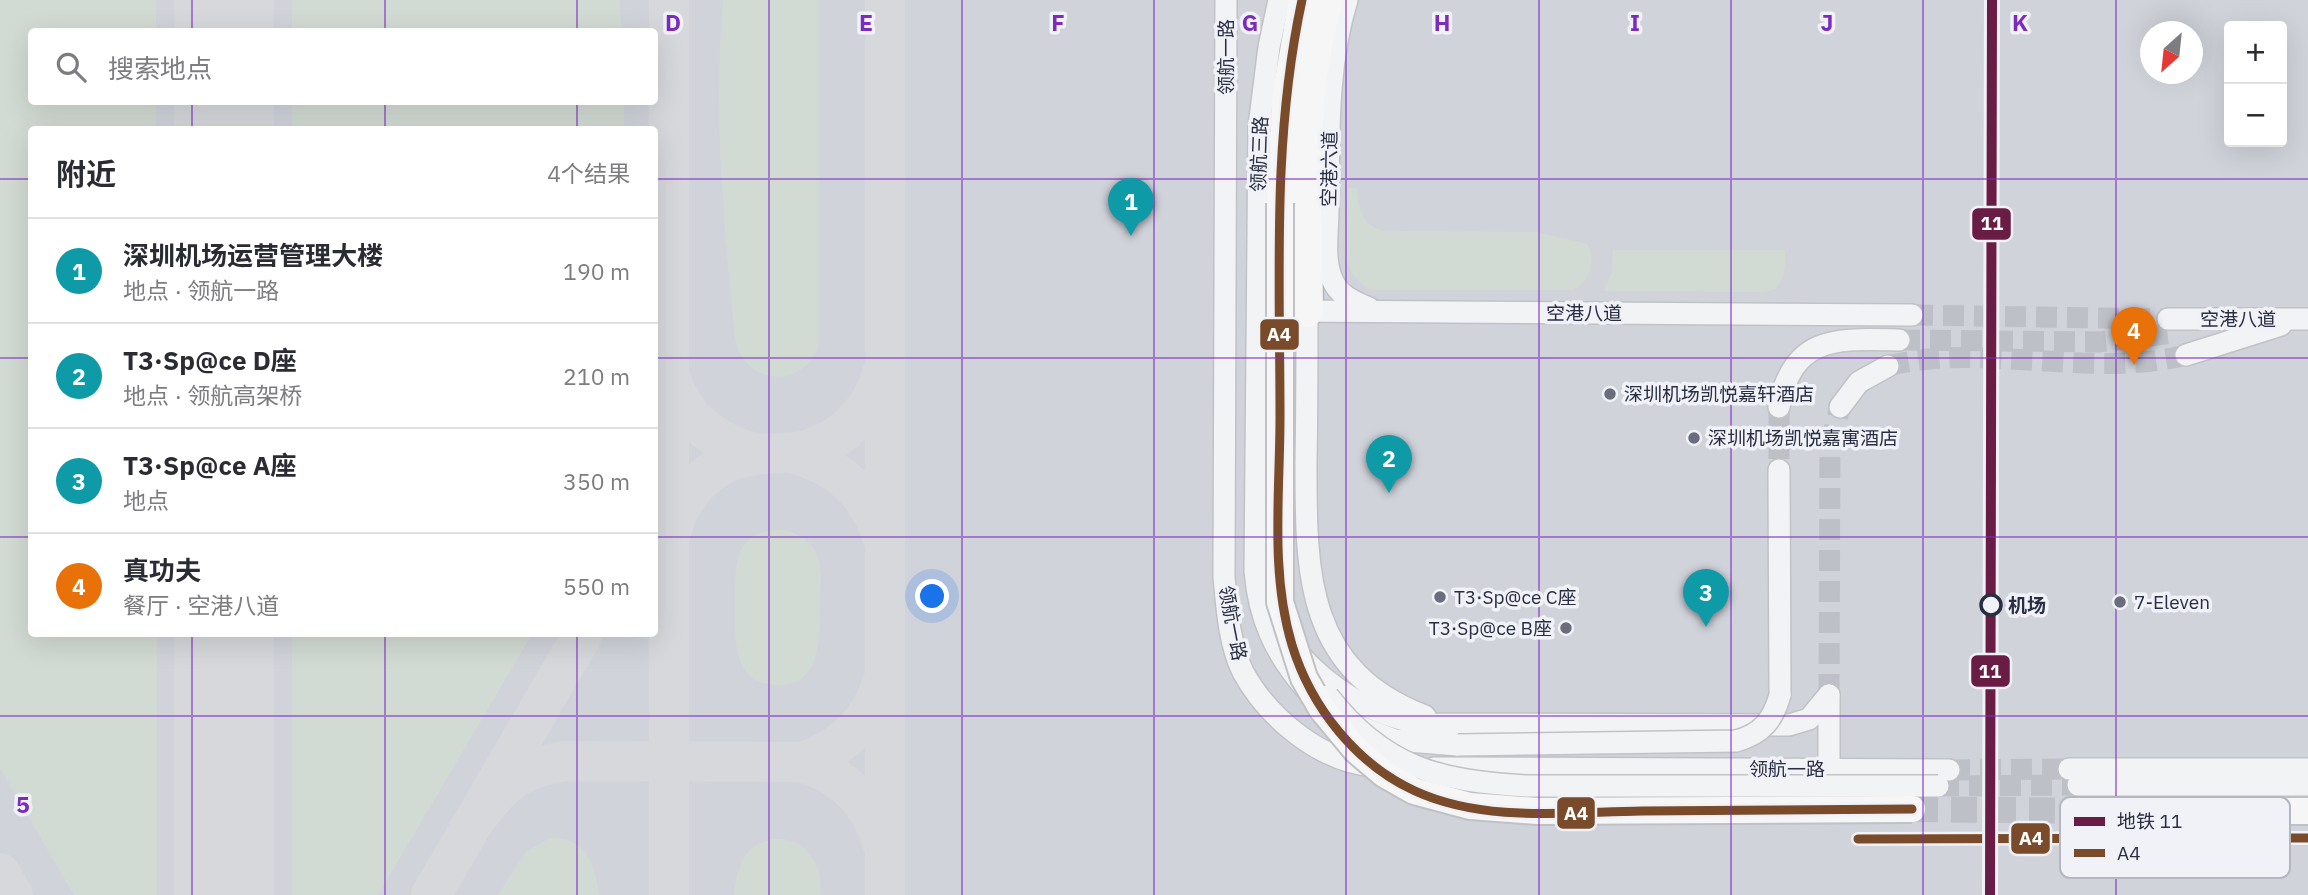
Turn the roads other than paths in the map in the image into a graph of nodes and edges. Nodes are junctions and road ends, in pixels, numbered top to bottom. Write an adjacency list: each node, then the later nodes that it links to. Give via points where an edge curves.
1 (1226, 0): 20 (street, 领航一路, via 1224,577 1233,644 1243,671 1260,696 1300,737 1367,766)
2 (1279, 0): 6 (street, 领航三路, via 1259,126)
3 (1302, 0): 18 (main road, bridge, via 1289,59 1282,138)
4 (1327, 0): 7 (highway, via 1315,46 1306,140)
5 (1347, 0): 8 (street, 空港六道, via 1329,109 1328,263 1330,277 1345,296)
6 (1256, 311): 7 (street, 空港八道); 19 (street, 领航三路, via 1256,590 1269,636 1306,690 1367,731 1395,740)
7 (1307, 311): 8 (street, 空港八道); 19 (street, via 1307,556 1321,617 1338,650 1369,684)
8 (1380, 312): 9 (street, 空港八道)
9 (1912, 315)
10 (2305, 319): 11 (street, 空港八道); 13 (street)
11 (2171, 326)
12 (1899, 340): 15 (street, via 1835,340 1808,352 1788,375)
13 (2186, 355)
14 (1888, 366): 16 (street, via 1859,382)
15 (1779, 407)
16 (1840, 407)
17 (1779, 470): 19 (street, bridge, via 1780,695 1769,722 1736,741)
18 (1280, 601): 20 (street, 领航一路, bridge, via 1303,659 1339,710 1386,753 1430,773 1526,786 1943,778); 23 (main road, bridge, via 1304,678 1339,732 1384,774 1433,798 1537,811)
19 (1459, 736): 20 (street, via 1790,725 1809,719 1829,695)
20 (1829, 769)
21 (2308, 769): 22 (street, via 2074,777)
22 (2308, 785)
23 (1912, 809)
24 (2290, 811): 25 (main road)
25 (2308, 811)

